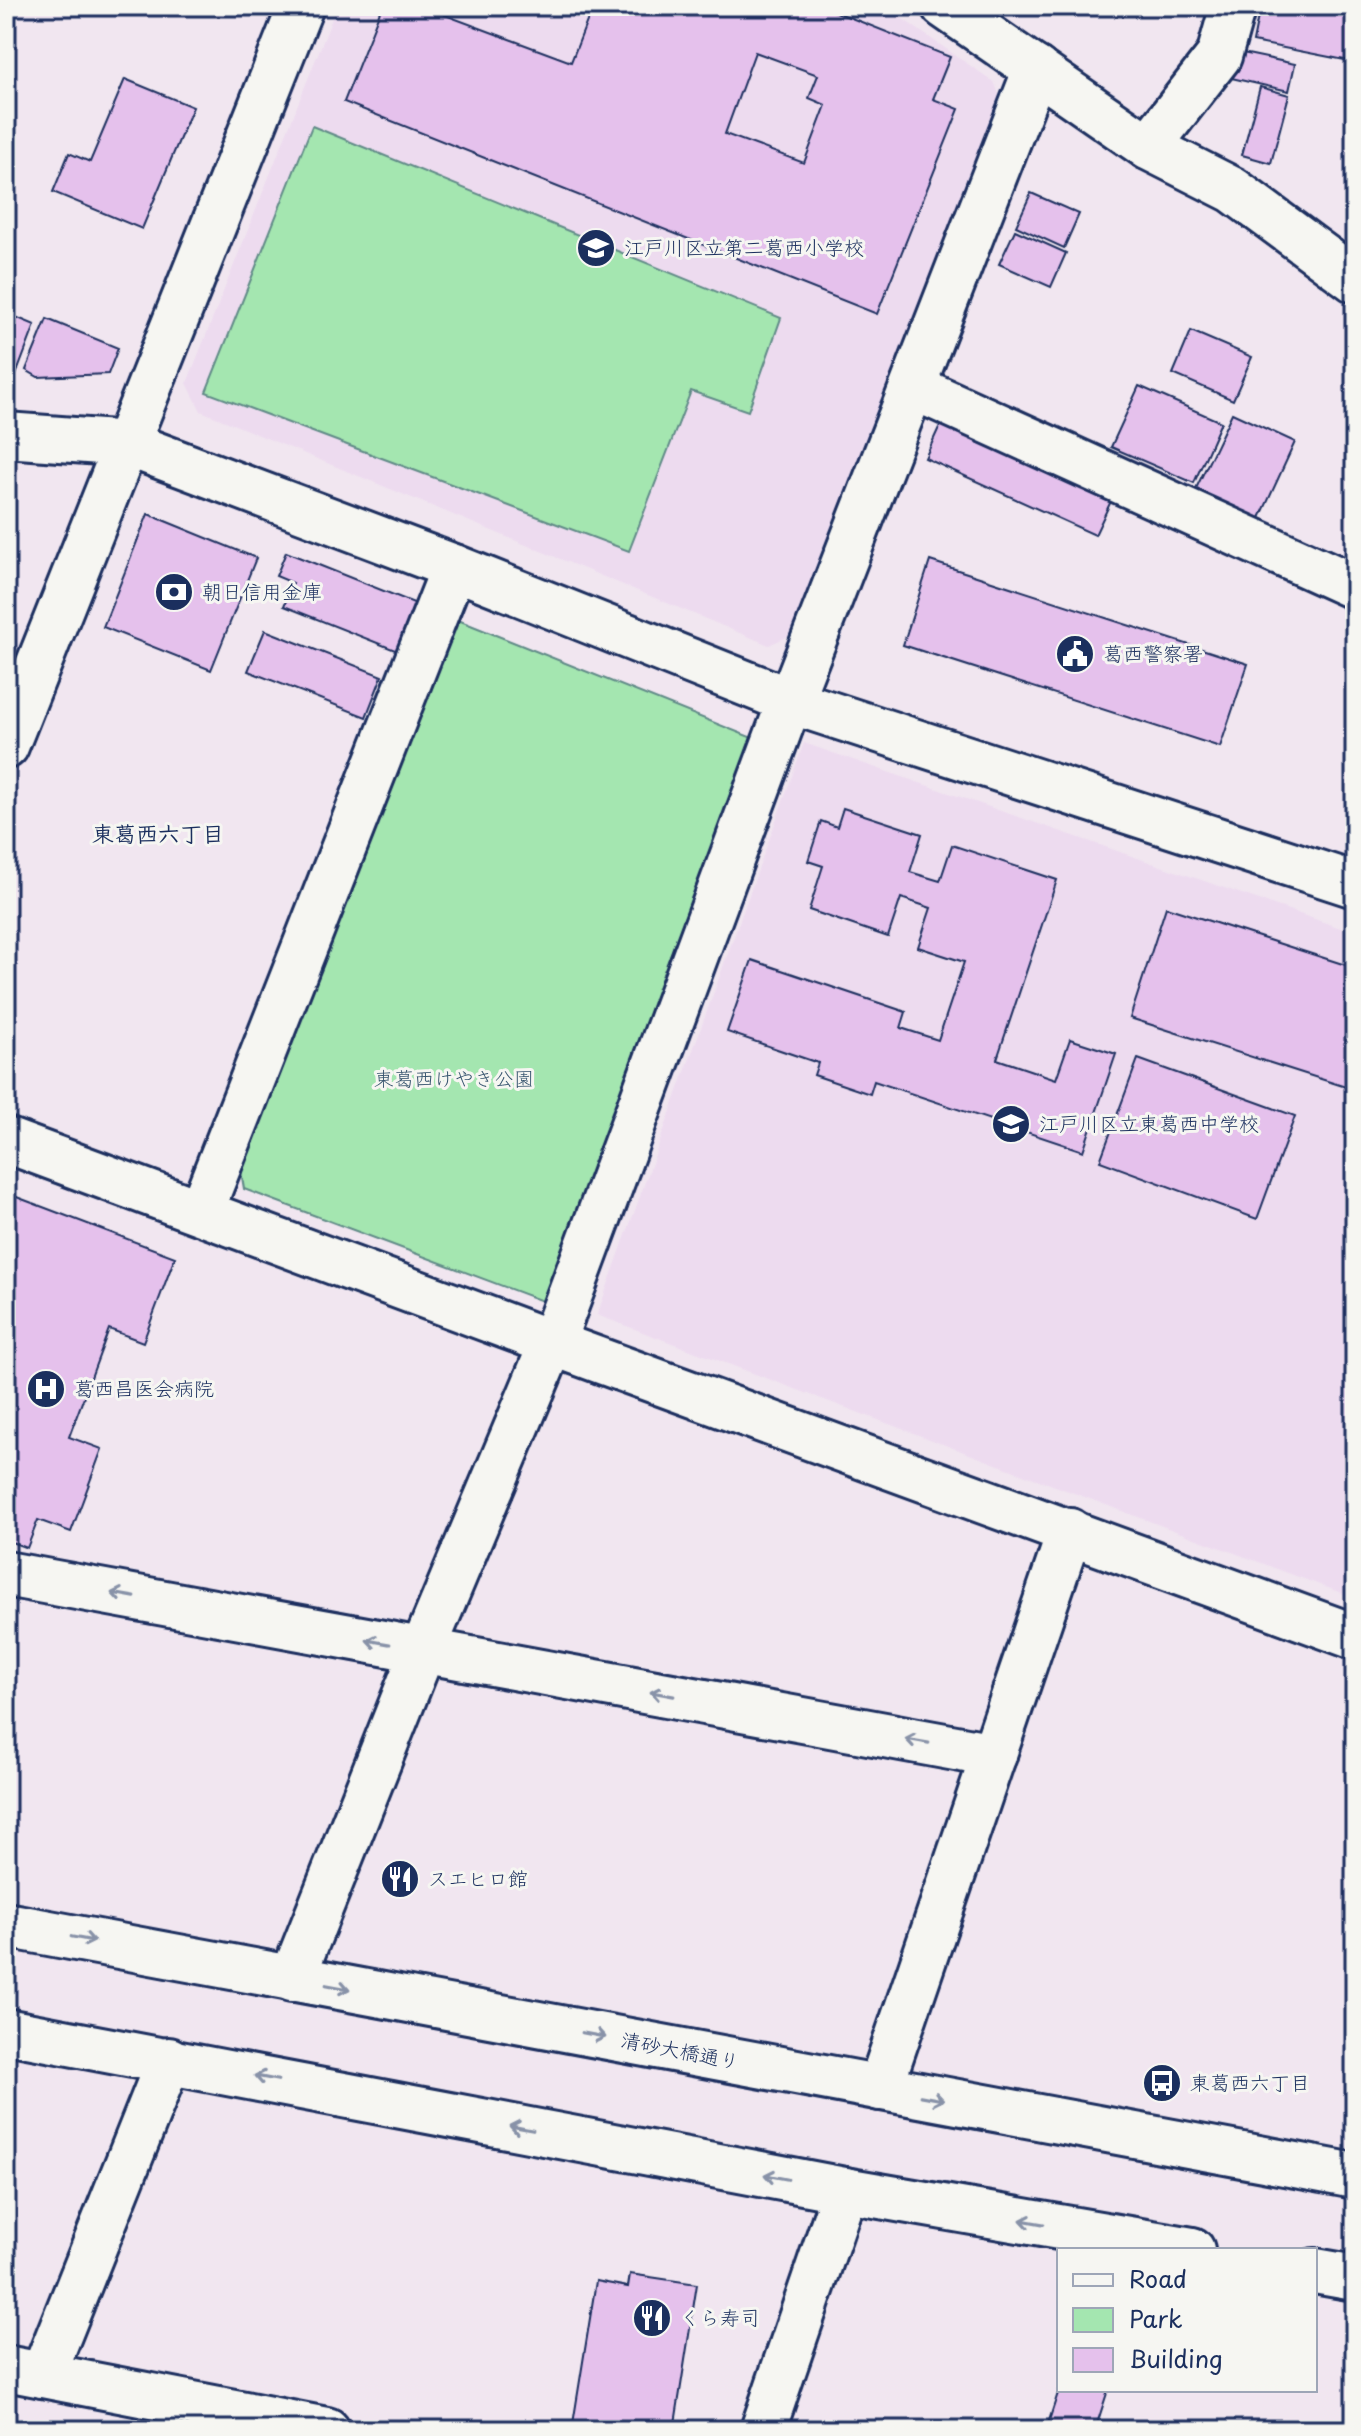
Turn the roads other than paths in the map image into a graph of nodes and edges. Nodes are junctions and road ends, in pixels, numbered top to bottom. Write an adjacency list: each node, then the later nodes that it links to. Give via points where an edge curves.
1 (301, 6): 9 (street)
2 (944, 6): 4 (street)
3 (1233, 6): 5 (street, via 1219,56)
4 (1036, 69): 5 (street); 7 (street)
5 (1148, 147): 6 (street, via 1233,190)
6 (1355, 280)
7 (913, 387): 11 (street); 12 (street)
8 (6, 435): 9 (street)
9 (128, 444): 10 (street); 13 (street)
10 (454, 567): 12 (street); 16 (street)
11 (1355, 587)
12 (790, 701): 14 (street); 17 (street)
13 (6, 746)
14 (1355, 885)
15 (6, 1140): 16 (street)
16 (201, 1211): 17 (street)
17 (552, 1343): 18 (street); 21 (street)
18 (1070, 1531): 20 (street); 22 (street)
19 (6, 1574): 21 (street, one-way to 19)
20 (1355, 1637)
21 (423, 1650): 22 (street, one-way to 21); 24 (street)
22 (994, 1755): 27 (street)
23 (6, 1925): 24 (street, 清砂大橋通り, one-way to 24)
24 (292, 1979): 27 (street, 清砂大橋通り, one-way to 27)
25 (6, 2031): 26 (street)
26 (169, 2060): 29 (street, one-way to 26); 33 (street)
27 (880, 2088): 28 (street, 清砂大橋通り, one-way to 28)
28 (1355, 2176)
29 (845, 2190): 30 (street, one-way to 29); 36 (street)
30 (1180, 2248)
31 (1317, 2271): 32 (street)
32 (1355, 2278)
33 (24, 2372): 34 (street)
34 (176, 2416): 35 (street)
35 (327, 2430)
36 (763, 2430)

